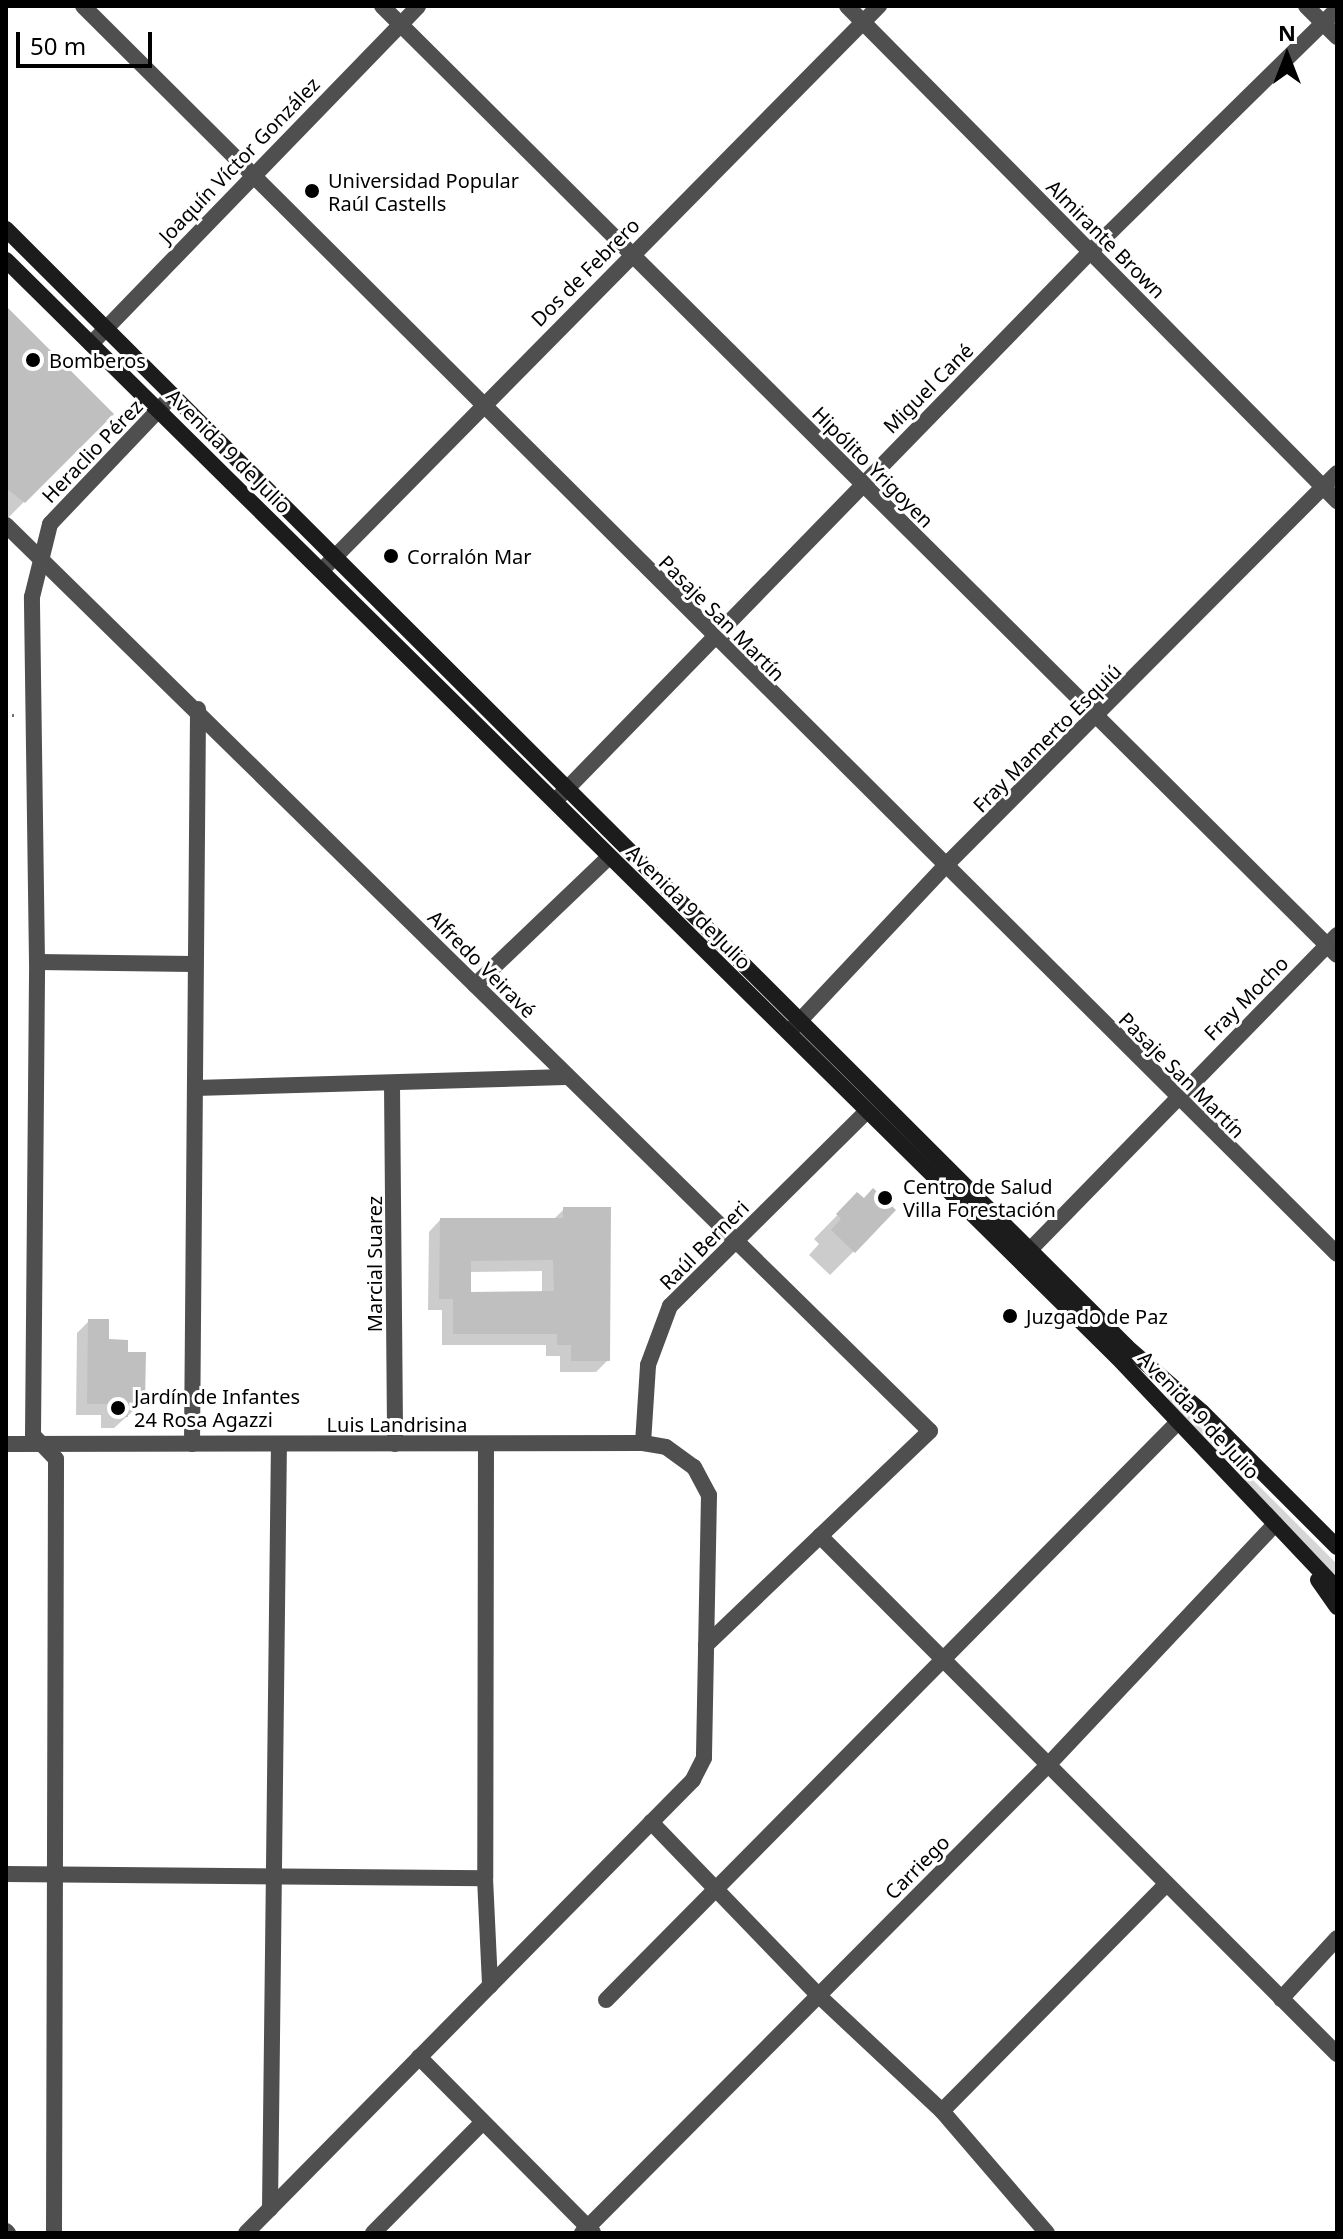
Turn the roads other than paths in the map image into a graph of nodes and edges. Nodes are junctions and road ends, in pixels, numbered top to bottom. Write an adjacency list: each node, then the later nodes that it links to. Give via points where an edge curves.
1 (83, 6): 12 (street, Pasaje San Martín)
2 (382, 6): 10 (street, Hipólito Yrigoyen)
3 (418, 6): 10 (street, Joaquín Víctor González)
4 (847, 6): 8 (street, Almirante Brown)
5 (879, 6): 8 (street, Dos de Febrero)
6 (1306, 6): 9 (street)
7 (1337, 9): 9 (street, Miguel Cané)
8 (863, 22): 14 (street, Almirante Brown); 15 (street, Dos de Febrero)
9 (1323, 23): 11 (street); 14 (street, Miguel Cané)
10 (400, 24): 12 (street, Joaquín Víctor González); 15 (street, Hipólito Yrigoyen)
11 (1337, 37)
12 (251, 174): 17 (street, Joaquín Víctor González); 20 (street, Pasaje San Martín)
13 (6, 229): 17 (main road, Avenida 9 de Julio)
14 (1091, 251): 23 (street, Miguel Cané); 24 (street, Almirante Brown)
15 (631, 253): 20 (street, Dos de Febrero); 23 (street, Hipólito Yrigoyen)
16 (6, 260): 18 (main road, Avenida 9 de Julio)
17 (106, 329): 18 (street, Joaquín Víctor González); 19 (main road, Avenida 9 de Julio)
18 (91, 344): 21 (main road, Avenida 9 de Julio)
19 (173, 395): 21 (street, Heraclio Pérez); 27 (main road, Avenida 9 de Julio)
20 (482, 404): 27 (street, Dos de Febrero); 30 (street, Pasaje San Martín)
21 (159, 410): 28 (street, Heraclio Pérez, via 50,524); 29 (main road, Avenida 9 de Julio)
22 (1337, 473): 24 (street, Fray Mamerto Esquiú)
23 (861, 485): 30 (street, Miguel Cané); 32 (street, Hipólito Yrigoyen)
24 (1323, 487): 25 (street, Almirante Brown); 32 (street, Fray Mamerto Esquiú)
25 (1337, 501)
26 (6, 525): 28 (street, Alfredo Veiravé)
27 (337, 556): 29 (street, Dos de Febrero); 33 (main road, Avenida 9 de Julio)
28 (41, 559): 31 (street, Alfredo Veiravé); 38 (street, Heraclio Pérez, via 32,597)
29 (322, 570): 34 (main road, Avenida 9 de Julio)
30 (713, 638): 33 (street, Miguel Cané); 36 (street, Pasaje San Martín)
31 (198, 709): 39 (street); 40 (street, Alfredo Veiravé)
32 (1098, 717): 36 (street, Fray Mamerto Esquiú); 37 (street, Hipólito Yrigoyen)
33 (568, 787): 34 (street, Miguel Cané); 41 (main road, Avenida 9 de Julio)
34 (554, 802): 35 (main road, Avenida 9 de Julio)
35 (609, 857): 40 (street); 42 (main road, Avenida 9 de Julio)
36 (944, 867): 41 (street, Fray Mamerto Esquiú); 46 (street, Pasaje San Martín)
37 (1334, 945): 46 (street, Fray Mocho)
38 (37, 962): 39 (street); 55 (street, Heraclio Pérez, via 33,1435)
39 (193, 964): 45 (street)
40 (475, 985): 43 (street, Alfredo Veiravé)
41 (802, 1020): 42 (street, Fray Mamerto Esquiú); 49 (main road, Avenida 9 de Julio)
42 (788, 1034): 47 (main road, Avenida 9 de Julio)
43 (565, 1077): 44 (street); 48 (street, Alfredo Veiravé)
44 (392, 1085): 45 (street); 58 (street, Marcial Suarez)
45 (195, 1088): 56 (street)
46 (1176, 1097): 49 (street, Fray Mocho); 50 (street, Pasaje San Martín)
47 (866, 1112): 48 (street, Raúl Berneri); 51 (main road, Avenida 9 de Julio)
48 (736, 1241): 53 (street, Raúl Berneri, via 670,1306 648,1365); 61 (street, Alfredo Veiravé, via 930,1431)
49 (1030, 1249): 51 (street, Fray Mocho); 63 (main road, Avenida 9 de Julio)
50 (1337, 1254)
51 (1017, 1263): 52 (main road, Avenida 9 de Julio, via 1117,1357)
52 (1176, 1424): 60 (main road, Avenida 9 de Julio); 67 (street)
53 (643, 1443): 59 (street, Luis Landrisina); 66 (street, via 666,1447 694,1467 709,1495)
54 (6, 1444): 55 (street, Luis Landrisina)
55 (42, 1444): 56 (street, Luis Landrisina); 71 (street, Heraclio Pérez, via 56,1459)
56 (192, 1444): 57 (street, Luis Landrisina)
57 (279, 1444): 58 (street, Luis Landrisina); 72 (street)
58 (395, 1444): 59 (street, Luis Landrisina)
59 (486, 1444): 73 (street)
60 (1275, 1524): 62 (main road, Avenida 9 de Julio); 68 (street, Carriego)
61 (820, 1536): 66 (street); 67 (street)
62 (1287, 1537): 64 (main road, Avenida 9 de Julio); 65 (main road)
63 (1337, 1547)
64 (1337, 1589)
65 (1337, 1607)
66 (706, 1645): 69 (street, via 704,1758 693,1780)
67 (944, 1660): 68 (street); 75 (street)
68 (1049, 1764): 74 (street); 78 (street, Carriego)
69 (651, 1822): 75 (street); 77 (street)
70 (6, 1874): 71 (street)
71 (58, 1875): 72 (street); 88 (street, Heraclio Pérez)
72 (272, 1878): 73 (street); 85 (street)
73 (485, 1878): 77 (street)
74 (1166, 1885): 79 (street); 83 (street)
75 (716, 1891): 78 (street); 80 (street)
76 (1337, 1938): 79 (street)
77 (490, 1986): 82 (street)
78 (817, 1994): 83 (street); 86 (street, Carriego)
79 (1281, 1999): 81 (street)
80 (606, 2000)
81 (1337, 2054)
82 (419, 2057): 84 (street); 85 (street)
83 (942, 2111): 87 (street)
84 (482, 2123): 86 (street); 90 (street)
85 (270, 2209): 89 (street)
86 (588, 2231)
87 (1043, 2232)
88 (54, 2233)
89 (246, 2233)
90 (373, 2233)

